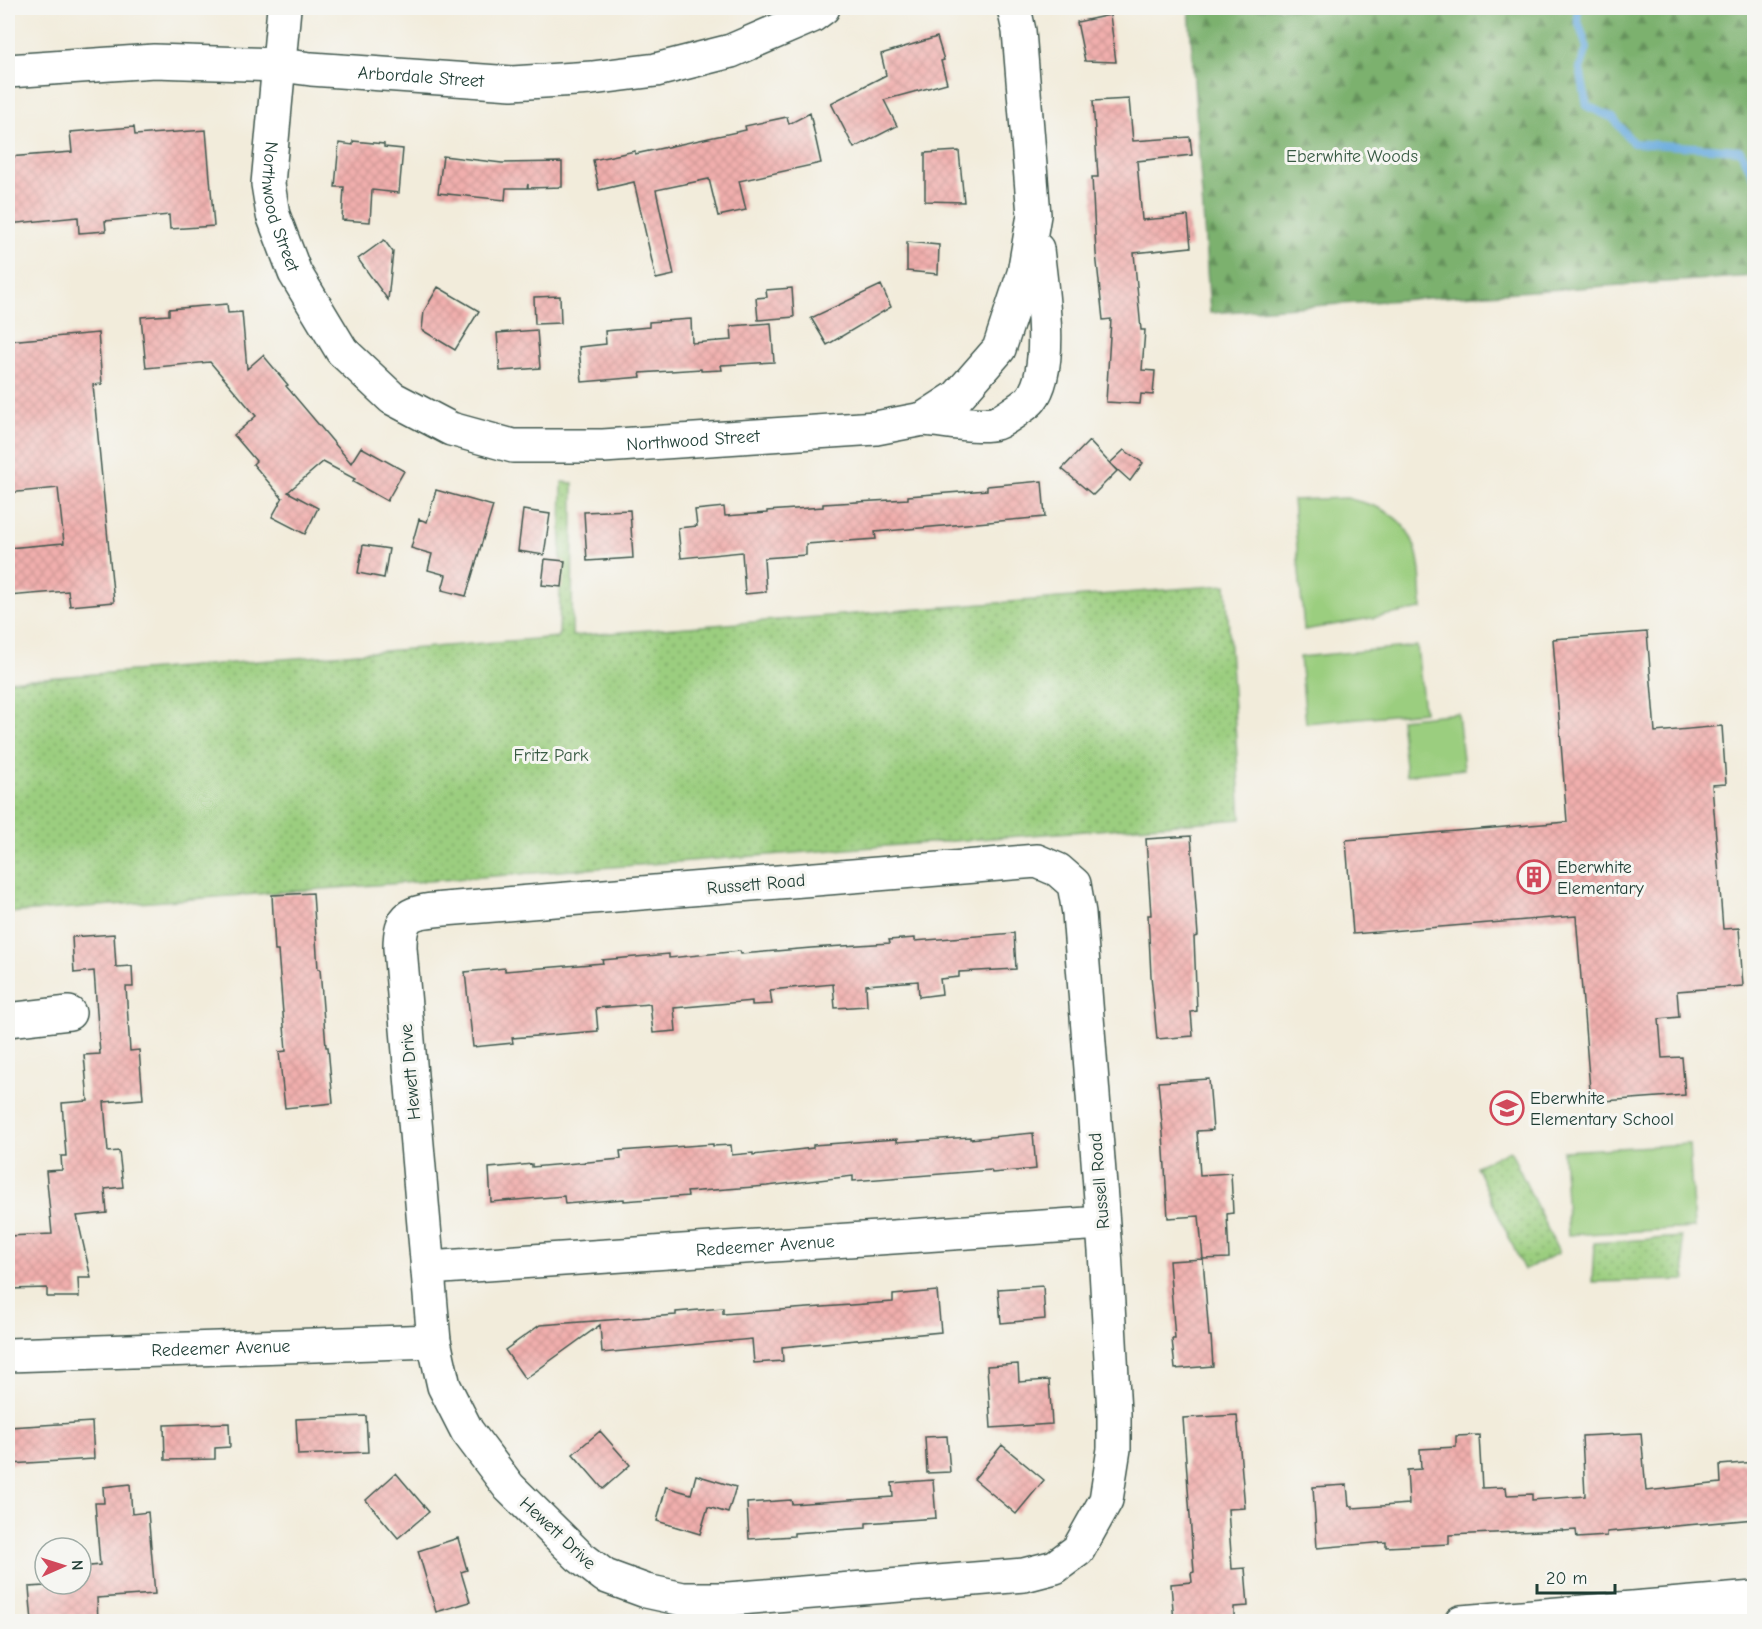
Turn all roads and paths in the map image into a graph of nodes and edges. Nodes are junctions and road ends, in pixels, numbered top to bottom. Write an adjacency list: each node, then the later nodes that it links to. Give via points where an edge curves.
1 (284, 8): 4 (street, Northwood Street)
2 (823, 8): 4 (street, Arbordale Street, via 731,51 656,70 592,78 512,83)
3 (1014, 8): 6 (street, Northwood Street)
4 (280, 65): 5 (street, Arbordale Street, via 154,60); 7 (street, Northwood Street, via 268,184 273,215 295,273 342,351 392,398 451,429 513,446 603,446 876,428)
5 (8, 71)
6 (1034, 215): 7 (street, Northwood Street, via 1024,273 999,350 957,397); 7 (street, via 1045,324 1043,368 1031,399 996,423)
7 (923, 418)
8 (1079, 913): 9 (street, Russett Road, via 1074,884 1058,870 1037,861 433,910 416,912); 12 (street, Russell Road)
9 (403, 921): 13 (street, Hewett Drive, via 399,948)
10 (69, 1013): 11 (street)
11 (8, 1020)
12 (1102, 1223): 13 (street, Redeemer Avenue); 16 (street, Russell Road)
13 (428, 1268): 14 (street, Hewett Drive)
14 (434, 1341): 15 (street, Redeemer Avenue); 16 (street, Hewett Drive, via 444,1386 468,1431 509,1487 579,1556 605,1576 683,1599 728,1599 1024,1575 1054,1568 1078,1550 1106,1500)
15 (8, 1356)
16 (1114, 1449)
17 (1755, 1598): 18 (street)
18 (1461, 1622)

